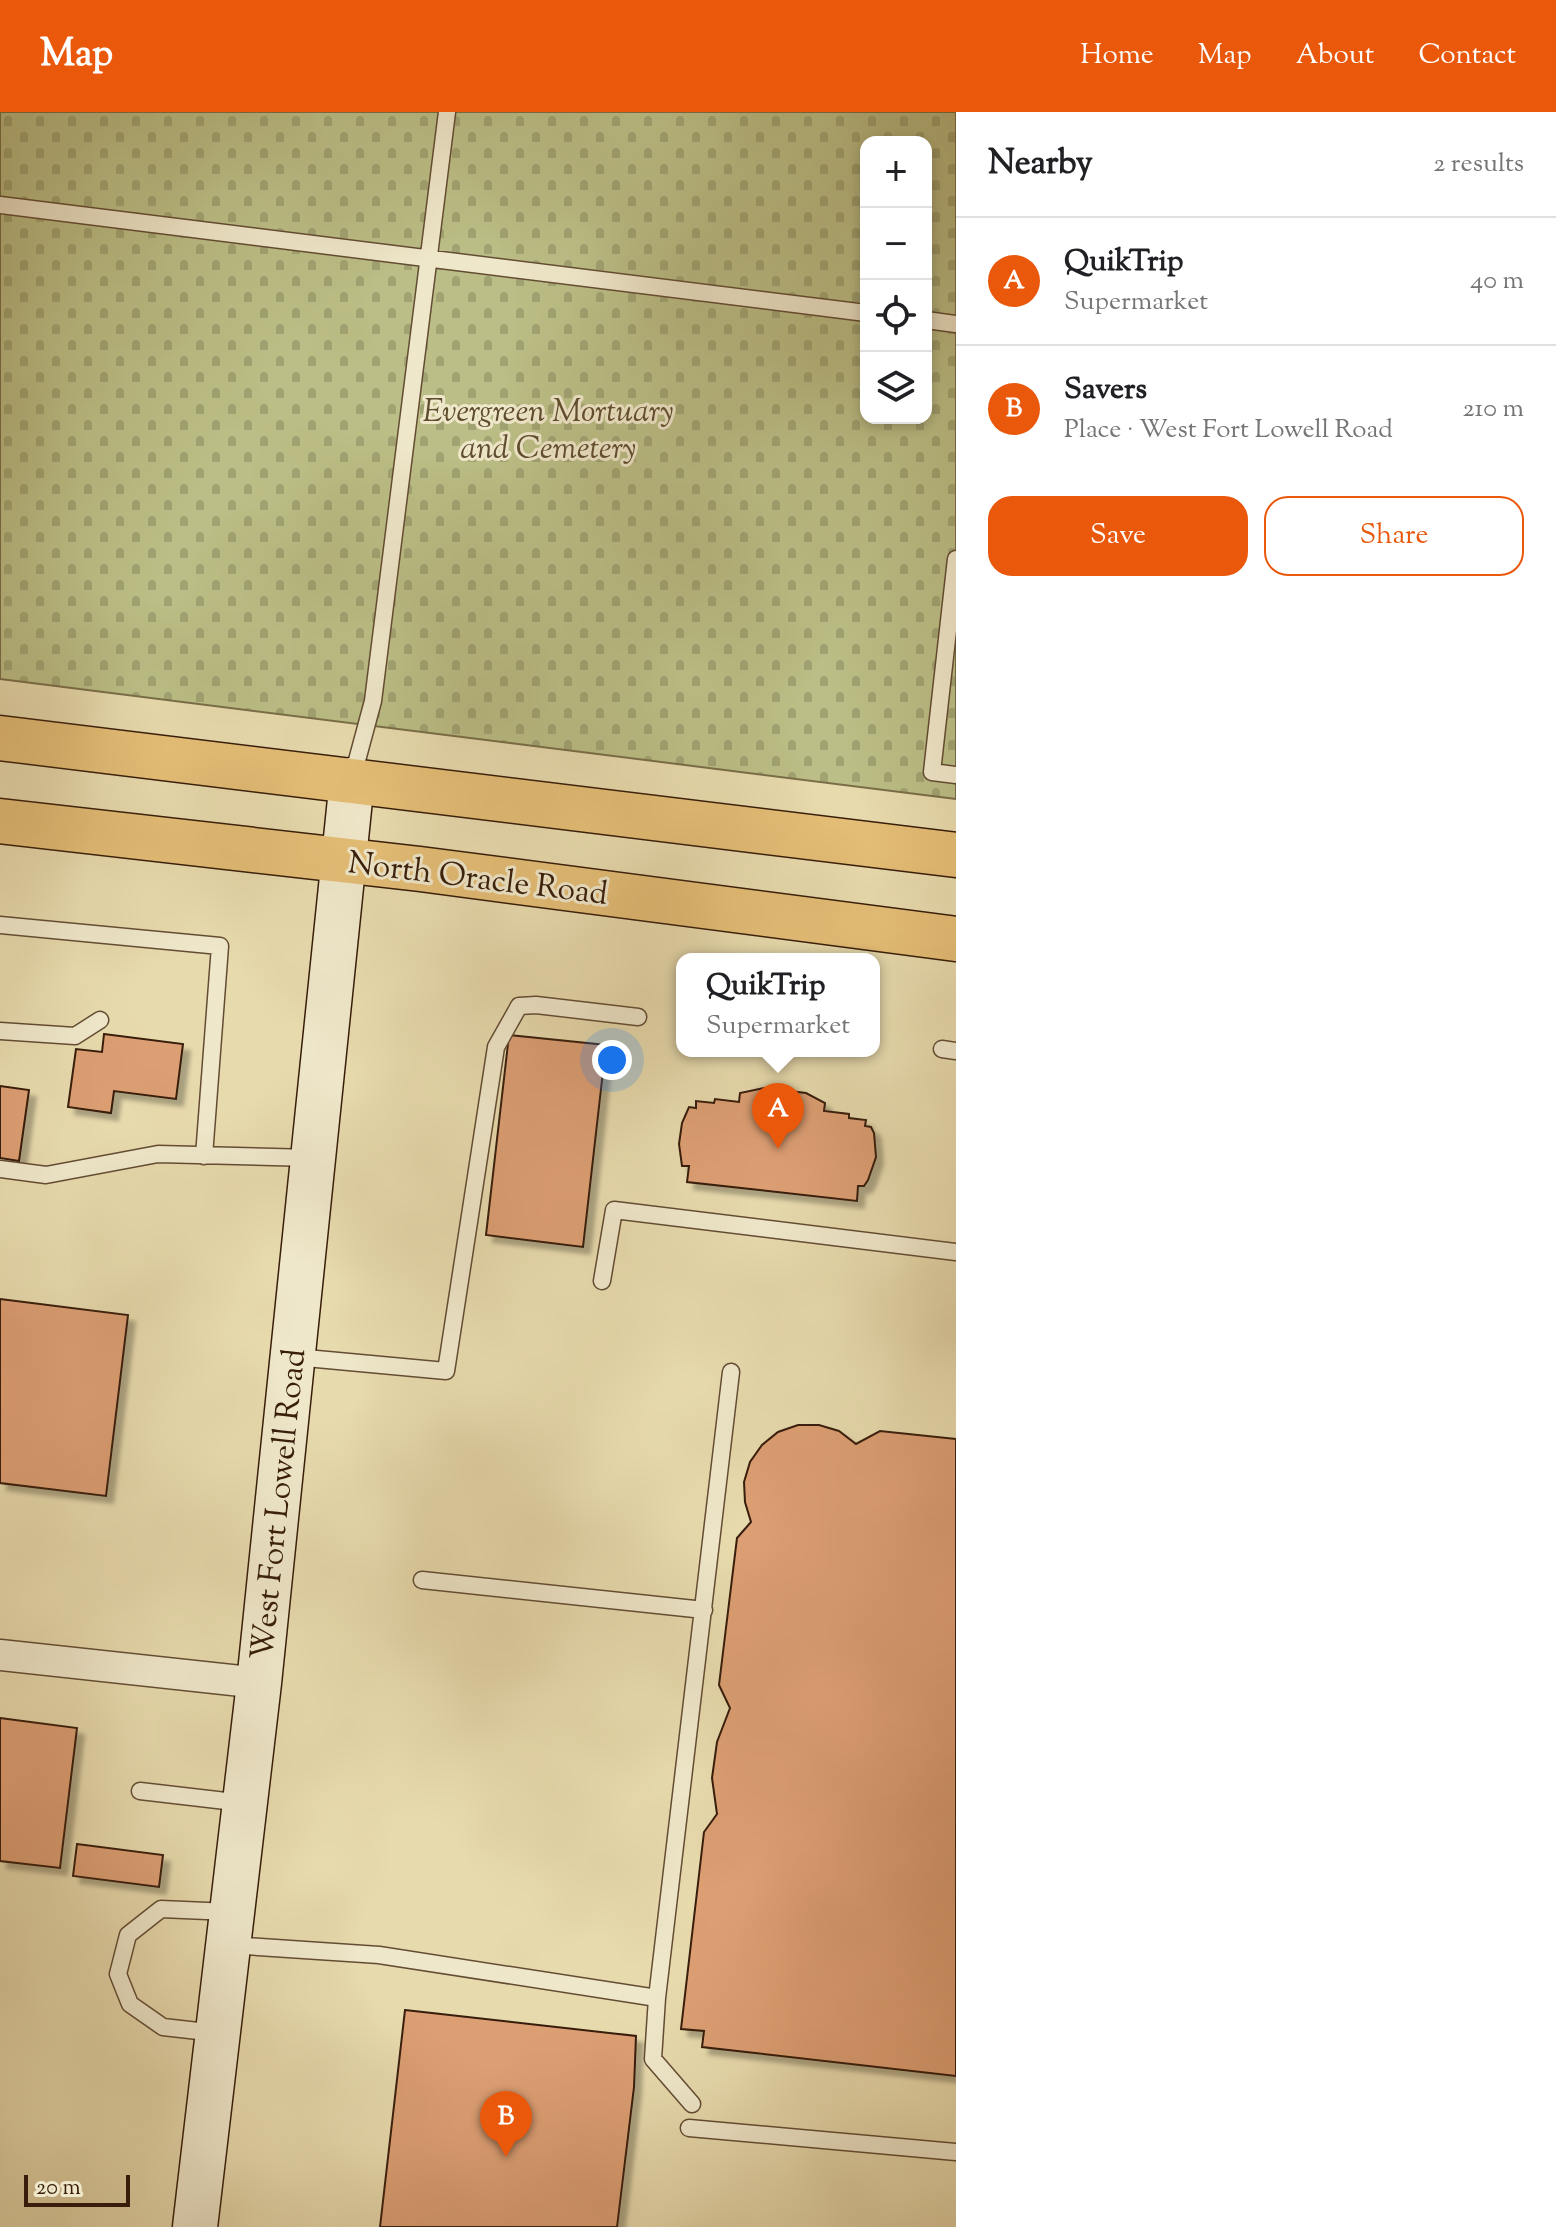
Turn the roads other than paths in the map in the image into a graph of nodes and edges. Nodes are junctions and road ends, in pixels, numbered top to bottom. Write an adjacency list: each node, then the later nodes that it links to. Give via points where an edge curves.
1 (447, 112): 3 (lane)
2 (0, 205): 3 (lane)
3 (429, 257): 4 (lane); 10 (lane, via 373,701)
4 (860, 312)
5 (932, 321): 6 (lane)
6 (956, 324)
7 (956, 559): 9 (lane, via 932,772)
8 (0, 738): 10 (highway)
9 (956, 775)
10 (352, 780): 12 (highway); 13 (main road, West Fort Lowell Road)
11 (0, 821): 13 (highway, North Oracle Road)
12 (956, 855)
13 (344, 860): 15 (highway, North Oracle Road); 20 (main road, West Fort Lowell Road)
14 (0, 925): 19 (lane, via 220,946)
15 (956, 939)
16 (638, 1017): 24 (lane, via 519,1006 496,1047 446,1371)
17 (100, 1020): 18 (lane, via 75,1036)
18 (0, 1031)
19 (204, 1156): 20 (lane); 21 (lane, via 158,1154 46,1175)
20 (313, 1158): 24 (main road, West Fort Lowell Road)
21 (0, 1169)
22 (956, 1252): 23 (lane, via 614,1210)
23 (602, 1281)
24 (293, 1357): 29 (main road, West Fort Lowell Road)
25 (731, 1372): 27 (lane)
26 (422, 1580): 27 (lane)
27 (704, 1610): 33 (lane)
28 (0, 1655): 29 (street)
29 (259, 1683): 31 (main road, West Fort Lowell Road)
30 (140, 1791): 31 (lane)
31 (244, 1803): 32 (main road, West Fort Lowell Road)
32 (230, 1928): 33 (lane); 34 (main road, West Fort Lowell Road); 34 (lane, via 161,1909 128,1935 118,1974 130,2004 163,2027)
33 (657, 1998): 35 (lane, via 653,2059)
34 (218, 2033): 38 (main road, West Fort Lowell Road)
35 (692, 2104)
36 (689, 2128): 37 (lane)
37 (956, 2152)
38 (195, 2227)

